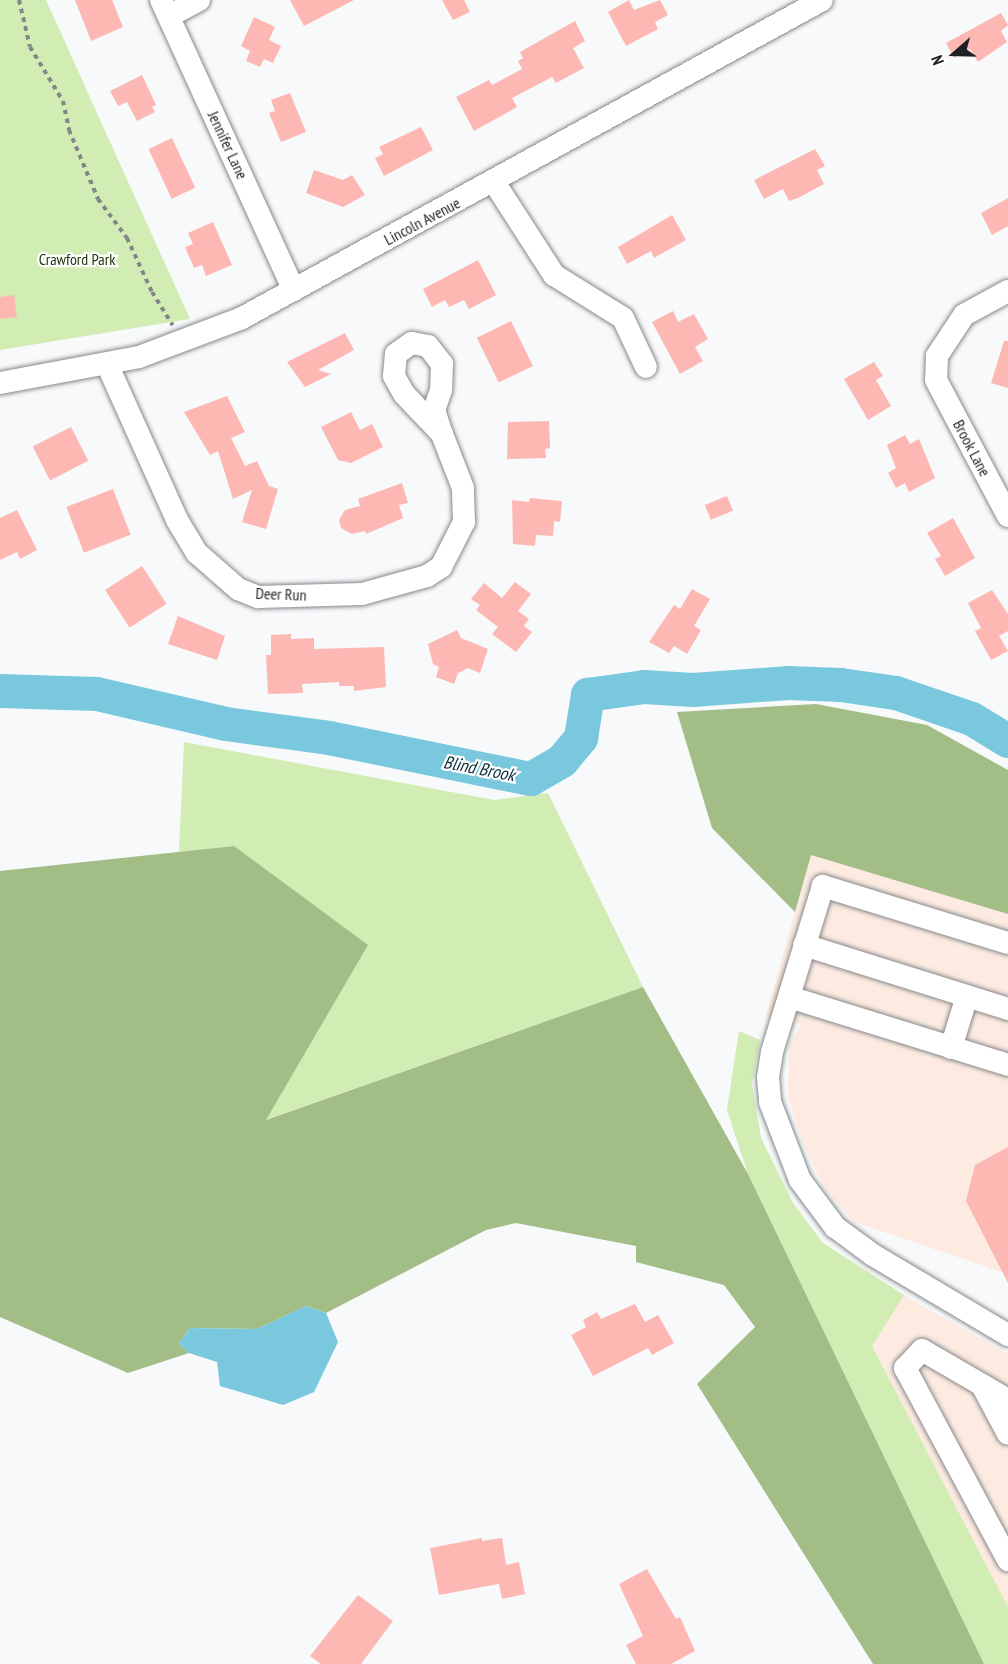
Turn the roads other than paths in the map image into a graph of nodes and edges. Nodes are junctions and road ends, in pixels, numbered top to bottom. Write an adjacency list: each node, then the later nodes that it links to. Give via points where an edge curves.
1 (199, 0): 3 (street)
2 (822, 0): 4 (street, Lincoln Avenue)
3 (165, 8): 5 (street, Jennifer Lane)
4 (494, 182): 5 (street, Lincoln Avenue); 8 (street, via 554,274 623,318)
5 (294, 290): 7 (street, Lincoln Avenue, via 199,336)
6 (1008, 291): 11 (street, Brook Lane, via 964,315 938,356 936,380)
7 (107, 364): 9 (street, Lincoln Avenue); 10 (street, Deer Run, via 177,520 197,553 231,584 258,597 362,594 417,580 441,567 464,522 463,488)
8 (646, 367)
9 (0, 383)
10 (442, 434)
11 (1008, 516)
12 (1008, 943): 13 (street, via 823,885)
13 (804, 945): 14 (street); 15 (street)
14 (967, 996): 16 (street); 17 (street)
15 (789, 997): 17 (street); 19 (street, via 768,1077 771,1102 787,1148 811,1199 835,1227 873,1255)
16 (1008, 1009)
17 (951, 1048): 18 (street)
18 (1008, 1065)
19 (1008, 1335)
20 (982, 1385): 21 (street); 22 (street); 23 (street, via 922,1350 905,1368)
21 (1008, 1400)
22 (1008, 1434)
23 (1008, 1560)

